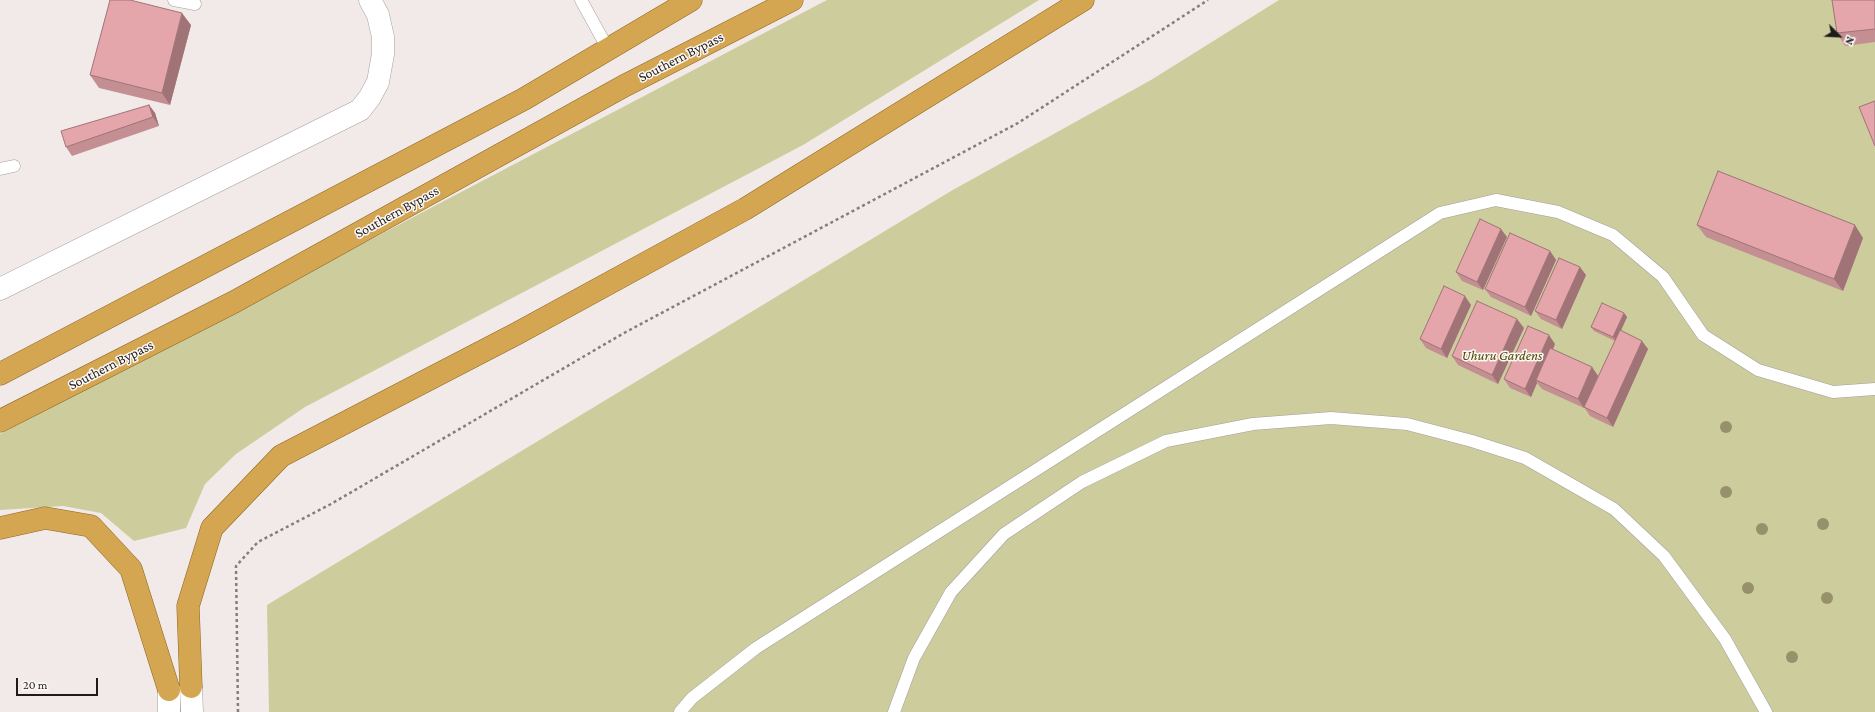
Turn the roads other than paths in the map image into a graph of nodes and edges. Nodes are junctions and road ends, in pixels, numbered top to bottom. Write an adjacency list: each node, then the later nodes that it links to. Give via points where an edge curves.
1 (174, 0): 7 (lane)
2 (370, 0): 11 (street, via 378,15 383,37 383,54 378,82 360,110)
3 (581, 0): 8 (lane)
4 (691, 0): 8 (highway)
5 (792, 0): 14 (highway, Southern Bypass, via 624,86 234,302)
6 (1083, 0): 16 (highway, via 745,209 516,334 281,456 212,528 188,606)
7 (195, 4)
8 (608, 49): 12 (highway, via 524,99)
9 (14, 166): 10 (lane)
10 (0, 169)
11 (0, 289)
12 (0, 374)
13 (1875, 389): 20 (lane, via 1833,392 1758,370 1703,335 1663,277 1613,235 1558,212 1496,200 1440,214 756,648 692,698)
14 (0, 421)
15 (0, 528): 17 (highway, via 45,518 91,526 131,568)
16 (191, 687): 19 (street)
17 (169, 690): 18 (street)
18 (169, 712)
19 (192, 712)
20 (680, 712)
21 (894, 712): 22 (lane, via 914,658 951,592 1004,534 1082,482 1166,441 1253,424 1331,418 1407,424 1525,458 1614,509 1664,556 1725,639)
22 (1766, 712)

